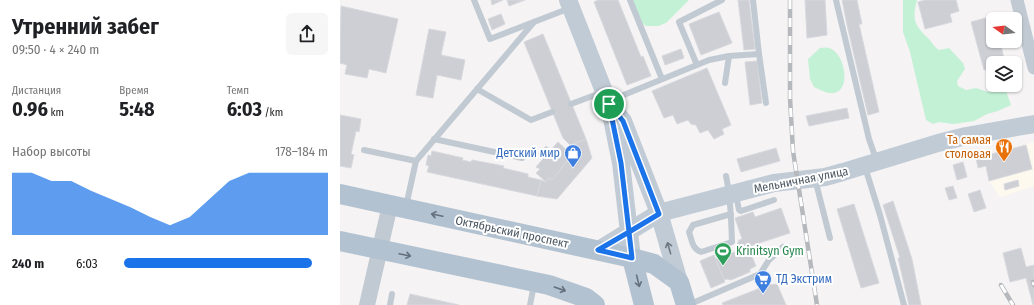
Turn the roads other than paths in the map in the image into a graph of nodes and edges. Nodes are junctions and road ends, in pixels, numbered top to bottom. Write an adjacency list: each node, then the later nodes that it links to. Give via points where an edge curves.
1 (474, 0): 8 (lane, via 490,39)
2 (630, 0): 13 (lane)
3 (722, 0): 11 (lane, via 679,22)
4 (753, 0): 9 (lane)
5 (836, 0): 25 (lane, via 869,139)
6 (1017, 0): 12 (street)
7 (570, 4): 8 (lane); 16 (main road)
8 (534, 22): 15 (lane)
9 (759, 54): 10 (lane); 17 (lane)
10 (729, 56): 11 (lane); 14 (lane)
11 (697, 65): 13 (lane)
12 (1034, 68)
13 (662, 79): 16 (lane)
14 (725, 83)
15 (476, 88): 19 (lane, via 531,120); 21 (lane)
16 (607, 99): 18 (lane); 32 (main road, via 623,121); 34 (main road, via 621,163)
17 (766, 103)
18 (572, 104)
19 (552, 112)
20 (1034, 124): 25 (main road, Мельничная улица, via 966,136)
21 (434, 139): 23 (lane); 24 (lane)
22 (364, 150): 24 (lane)
23 (522, 158)
24 (416, 161): 31 (lane)
25 (871, 164): 27 (main road, Мельничная улица); 50 (lane, via 880,215)
26 (726, 176): 29 (lane)
27 (815, 178): 29 (main road, Мельничная улица, via 774,183); 35 (lane)
28 (340, 194): 31 (main road, Октябрьский проспект)
29 (733, 195): 30 (lane, via 737,208 742,211); 32 (main road, Мельничная улица); 33 (lane)
30 (774, 200)
31 (398, 207): 38 (street); 39 (main road, Октябрьский проспект, one-way to 31)
32 (659, 214): 34 (main road, Мельничная улица); 42 (main road, one-way to 32)
33 (731, 214): 33 (lane, via 732,242 701,252 694,247 689,232 692,225)
34 (629, 232): 39 (main road, Мельничная улица); 40 (main road)
35 (830, 238)
36 (340, 241): 38 (main road)
37 (783, 247): 49 (lane, via 769,260 760,274)
38 (380, 250): 41 (main road, one-way to 41); 44 (street)
39 (598, 250): 40 (main road, Октябрьский проспект)
40 (632, 258): 42 (main road, Октябрьский проспект, via 654,264); 48 (main road, one-way to 48)
41 (535, 282): 46 (lane); 47 (main road, one-way to 47, via 586,298)
42 (678, 282): 49 (main road)
43 (392, 294): 45 (lane)
44 (367, 305)
45 (390, 305)
46 (530, 305)
47 (595, 305)
48 (644, 305)
49 (686, 305)
50 (904, 305)

